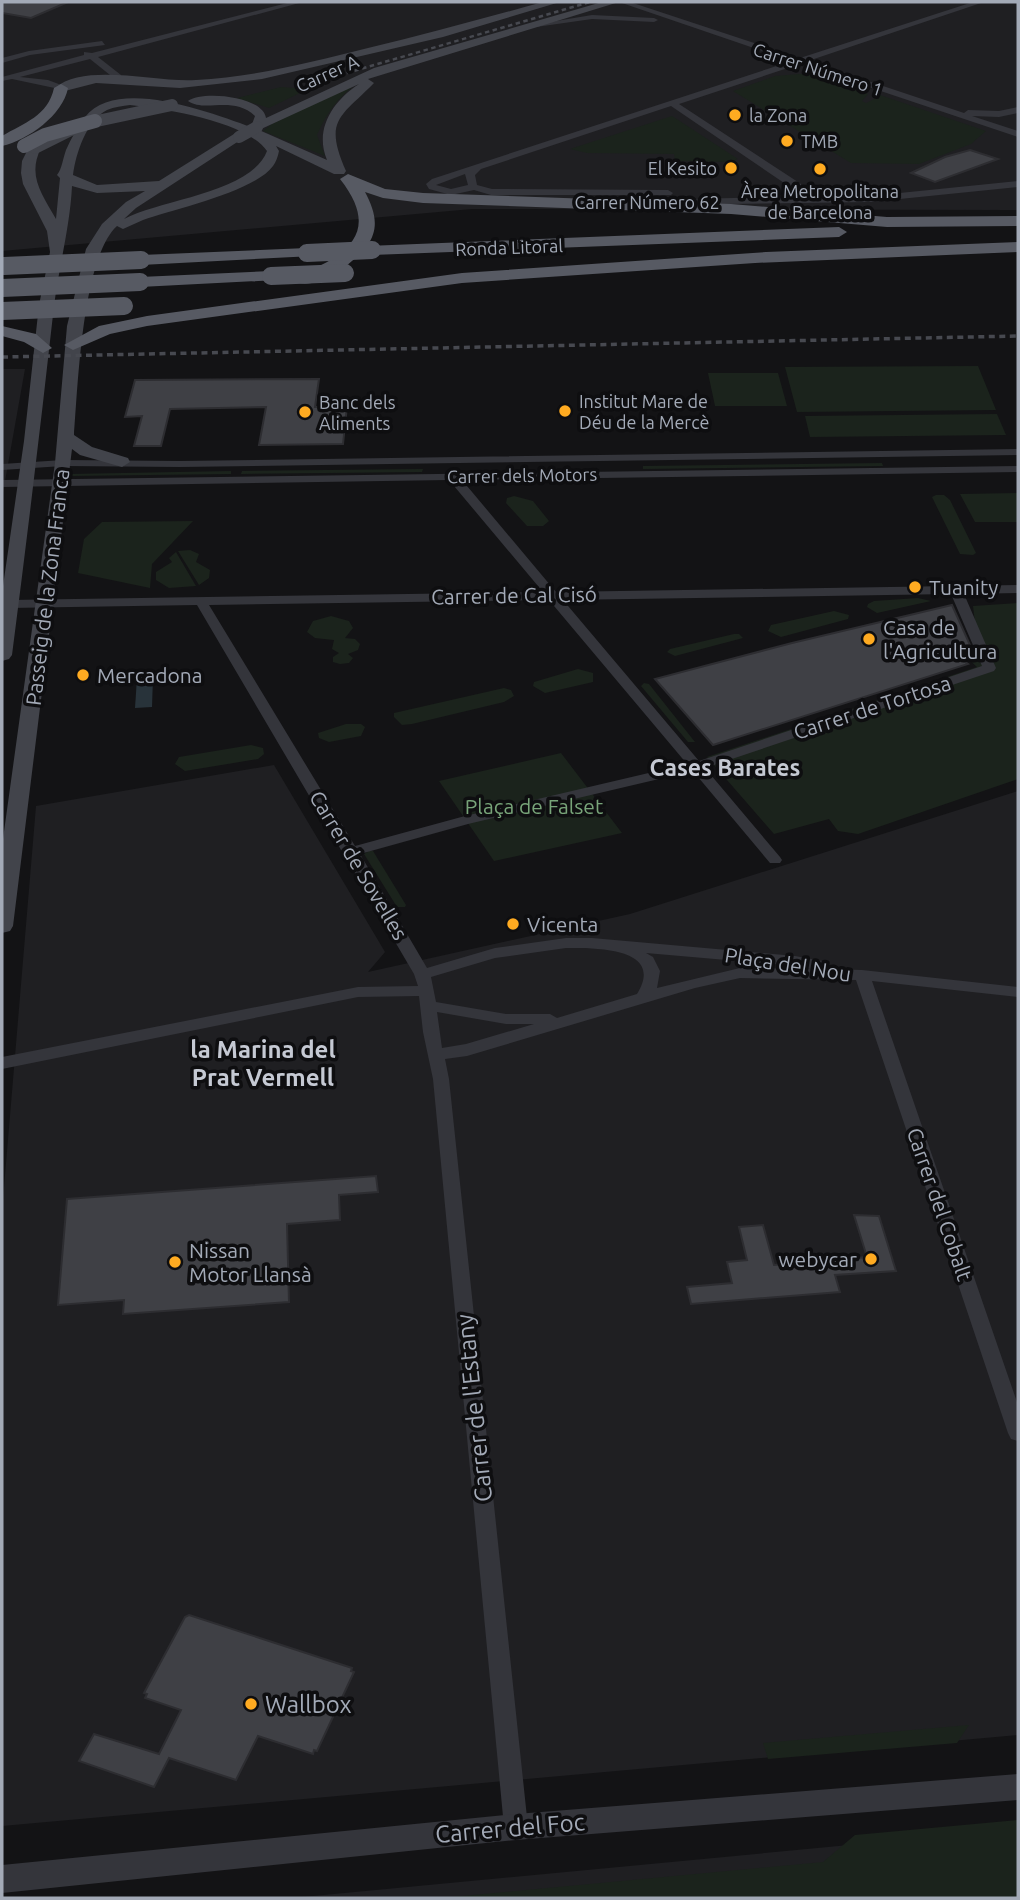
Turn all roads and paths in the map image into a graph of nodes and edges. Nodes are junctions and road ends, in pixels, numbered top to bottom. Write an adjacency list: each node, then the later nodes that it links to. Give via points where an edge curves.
1 (299, 2): 9 (street)
2 (554, 2): 7 (main road, Carrer A)
3 (613, 2): 6 (main road, Carrer A)
4 (623, 2): 8 (street, Carrer Número 1)
5 (980, 2): 15 (street)
6 (536, 24): 8 (street, via 626,16); 14 (main road, Carrer A)
7 (454, 30): 20 (main road, via 219,82 165,85); 26 (main road, Carrer A)
8 (714, 34): 13 (street, Carrer Número 1)
9 (156, 36): 10 (street); 11 (street); 16 (street); 20 (street, via 114,60)
10 (69, 49): 11 (street); 12 (street, via 41,47); 17 (street)
11 (83, 52): 16 (street); 21 (street)
12 (2, 53)
13 (768, 53): 15 (street); 18 (street, Carrer Número 1); 22 (street, via 771,64)
14 (435, 54): 31 (main road, Carrer A, via 360,78); 36 (main road, via 363,85 349,97 329,131 329,147)
15 (822, 54): 18 (street); 19 (street)
16 (93, 56): 20 (street); 21 (street)
17 (2, 61)
18 (798, 62): 19 (street, Carrer Número 1); 22 (street)
19 (830, 73): 22 (street, via 786,72); 27 (street, Carrer Número 1)
20 (114, 74): 23 (main road); 24 (main road, via 89,79)
21 (2, 78): 24 (street, via 30,80)
22 (746, 80): 25 (street)
23 (130, 87): 24 (main road, via 119,97); 26 (main road)
24 (79, 98): 30 (main road); 34 (highway, via 60,102)
25 (674, 104): 35 (street); 42 (street, via 793,181)
26 (189, 106): 30 (main road, Carrer A, bridge); 31 (main road); 31 (main road, via 249,105 261,115)
27 (928, 106): 29 (street); 32 (street, Carrer Número 1)
28 (1018, 110): 29 (street)
29 (1004, 114): 32 (street, via 1004,121)
30 (89, 125): 33 (highway, bridge, via 45,135); 37 (main road, via 68,158)
31 (251, 128): 36 (main road); 40 (main road, Carrer A, bridge); 49 (main road, via 271,146 273,156 263,171 230,187 137,216)
32 (1017, 135)
33 (30, 147): 34 (highway); 47 (main road, Passeig de la Zona Franca, via 26,176 48,215)
34 (5, 150)
35 (477, 168): 41 (street, via 470,174); 41 (street, via 431,184 450,192)
36 (339, 171): 38 (highway)
37 (64, 176): 40 (main road, via 95,190); 47 (main road, via 66,210)
38 (353, 183): 45 (highway, via 407,197); 59 (highway, via 366,209 367,234 350,256 331,268 262,292)
39 (1018, 184): 44 (street, Carrer Número 62)
40 (159, 185): 49 (main road, Carrer A, via 115,219)
41 (474, 187): 43 (street, via 491,192)
42 (798, 190): 43 (street); 44 (street)
43 (783, 197): 44 (street, Carrer Número 62); 45 (street, Carrer Número 62)
44 (851, 200)
45 (527, 201): 46 (highway, via 740,209 887,222)
46 (1018, 223): 50 (highway, Ronda Litoral)
47 (57, 246): 58 (main road, Passeig de la Zona Franca)
48 (1018, 247): 51 (highway, Ronda Litoral)
49 (93, 248): 62 (main road, Passeig de la Zona Franca)
50 (372, 250): 52 (highway, Ronda Litoral, bridge)
51 (766, 257): 54 (highway, Ronda Litoral); 56 (highway)
52 (141, 260): 53 (highway, Ronda Litoral, bridge)
53 (3, 266)
54 (386, 271)
55 (352, 273): 57 (highway, bridge)
56 (413, 284): 60 (highway, via 383,299); 63 (highway)
57 (2, 288)
58 (47, 294): 62 (highway, via 61,307); 66 (main road, Passeig de la Zona Franca)
59 (124, 306): 61 (highway, bridge)
60 (378, 309)
61 (2, 311)
62 (78, 312): 63 (highway); 65 (main road, Passeig de la Zona Franca)
63 (147, 321): 65 (highway, via 105,330)
64 (2, 331): 66 (highway, via 30,338)
65 (73, 345): 67 (main road, Passeig de la Zona Franca)
66 (43, 348): 73 (main road, Passeig de la Zona Franca)
67 (65, 437): 69 (main road, via 86,451); 72 (main road, Passeig de la Zona Franca)
68 (1018, 452): 69 (street, Carrer dels Motors)
69 (122, 462): 72 (street, Carrer dels Motors)
70 (2, 467): 73 (street)
71 (1018, 469): 74 (street, Carrer dels Motors)
72 (61, 472): 73 (street, Carrer dels Motors); 73 (street); 74 (street, Carrer dels Motors); 80 (main road, Passeig de la Zona Franca)
73 (27, 473): 75 (street); 81 (main road, Passeig de la Zona Franca)
74 (452, 476): 78 (street)
75 (2, 483)
76 (1018, 589): 77 (street, Carrer de Cal Cisó)
77 (956, 590): 78 (street, Carrer de Cal Cisó); 83 (street, Carrer de Tortosa, via 989,668)
78 (554, 595): 79 (street, Carrer de Cal Cisó); 83 (street)
79 (200, 600): 80 (street, Carrer de Cal Cisó); 84 (street, Carrer de Sovelles)
80 (45, 602): 81 (street, Carrer de Cal Cisó); 86 (main road, Passeig de la Zona Franca)
81 (9, 604): 82 (main road, Passeig de la Zona Franca)
82 (2, 655)
83 (696, 766): 84 (street, Carrer de Tortosa); 85 (street)
84 (349, 852): 88 (street, Carrer de Sovelles)
85 (775, 860)
86 (2, 926)
87 (625, 946): 88 (street, Plaça del Nou, via 532,946); 89 (street, Plaça del Nou, via 795,961); 92 (street, via 644,957 654,970)
88 (422, 974): 91 (street, Carrer de Sovelles)
89 (862, 975): 90 (street); 92 (street, Plaça del Nou, via 740,972); 96 (street, Carrer del Cobalt)
90 (1018, 992)
91 (429, 998): 93 (street, Plaça del Nou, via 506,1019); 94 (street, Carrer de l'Estany); 95 (street, Plaça del Nou, via 358,992)
92 (642, 999): 93 (street, Plaça del Nou)
93 (579, 1018): 94 (street, Plaça del Nou)
94 (437, 1054): 98 (street, Carrer de l'Estany)
95 (2, 1063)
96 (1018, 1433)
97 (1018, 1787): 98 (street, Carrer del Foc)
98 (516, 1827): 99 (street, Carrer del Foc)
99 (2, 1879)

